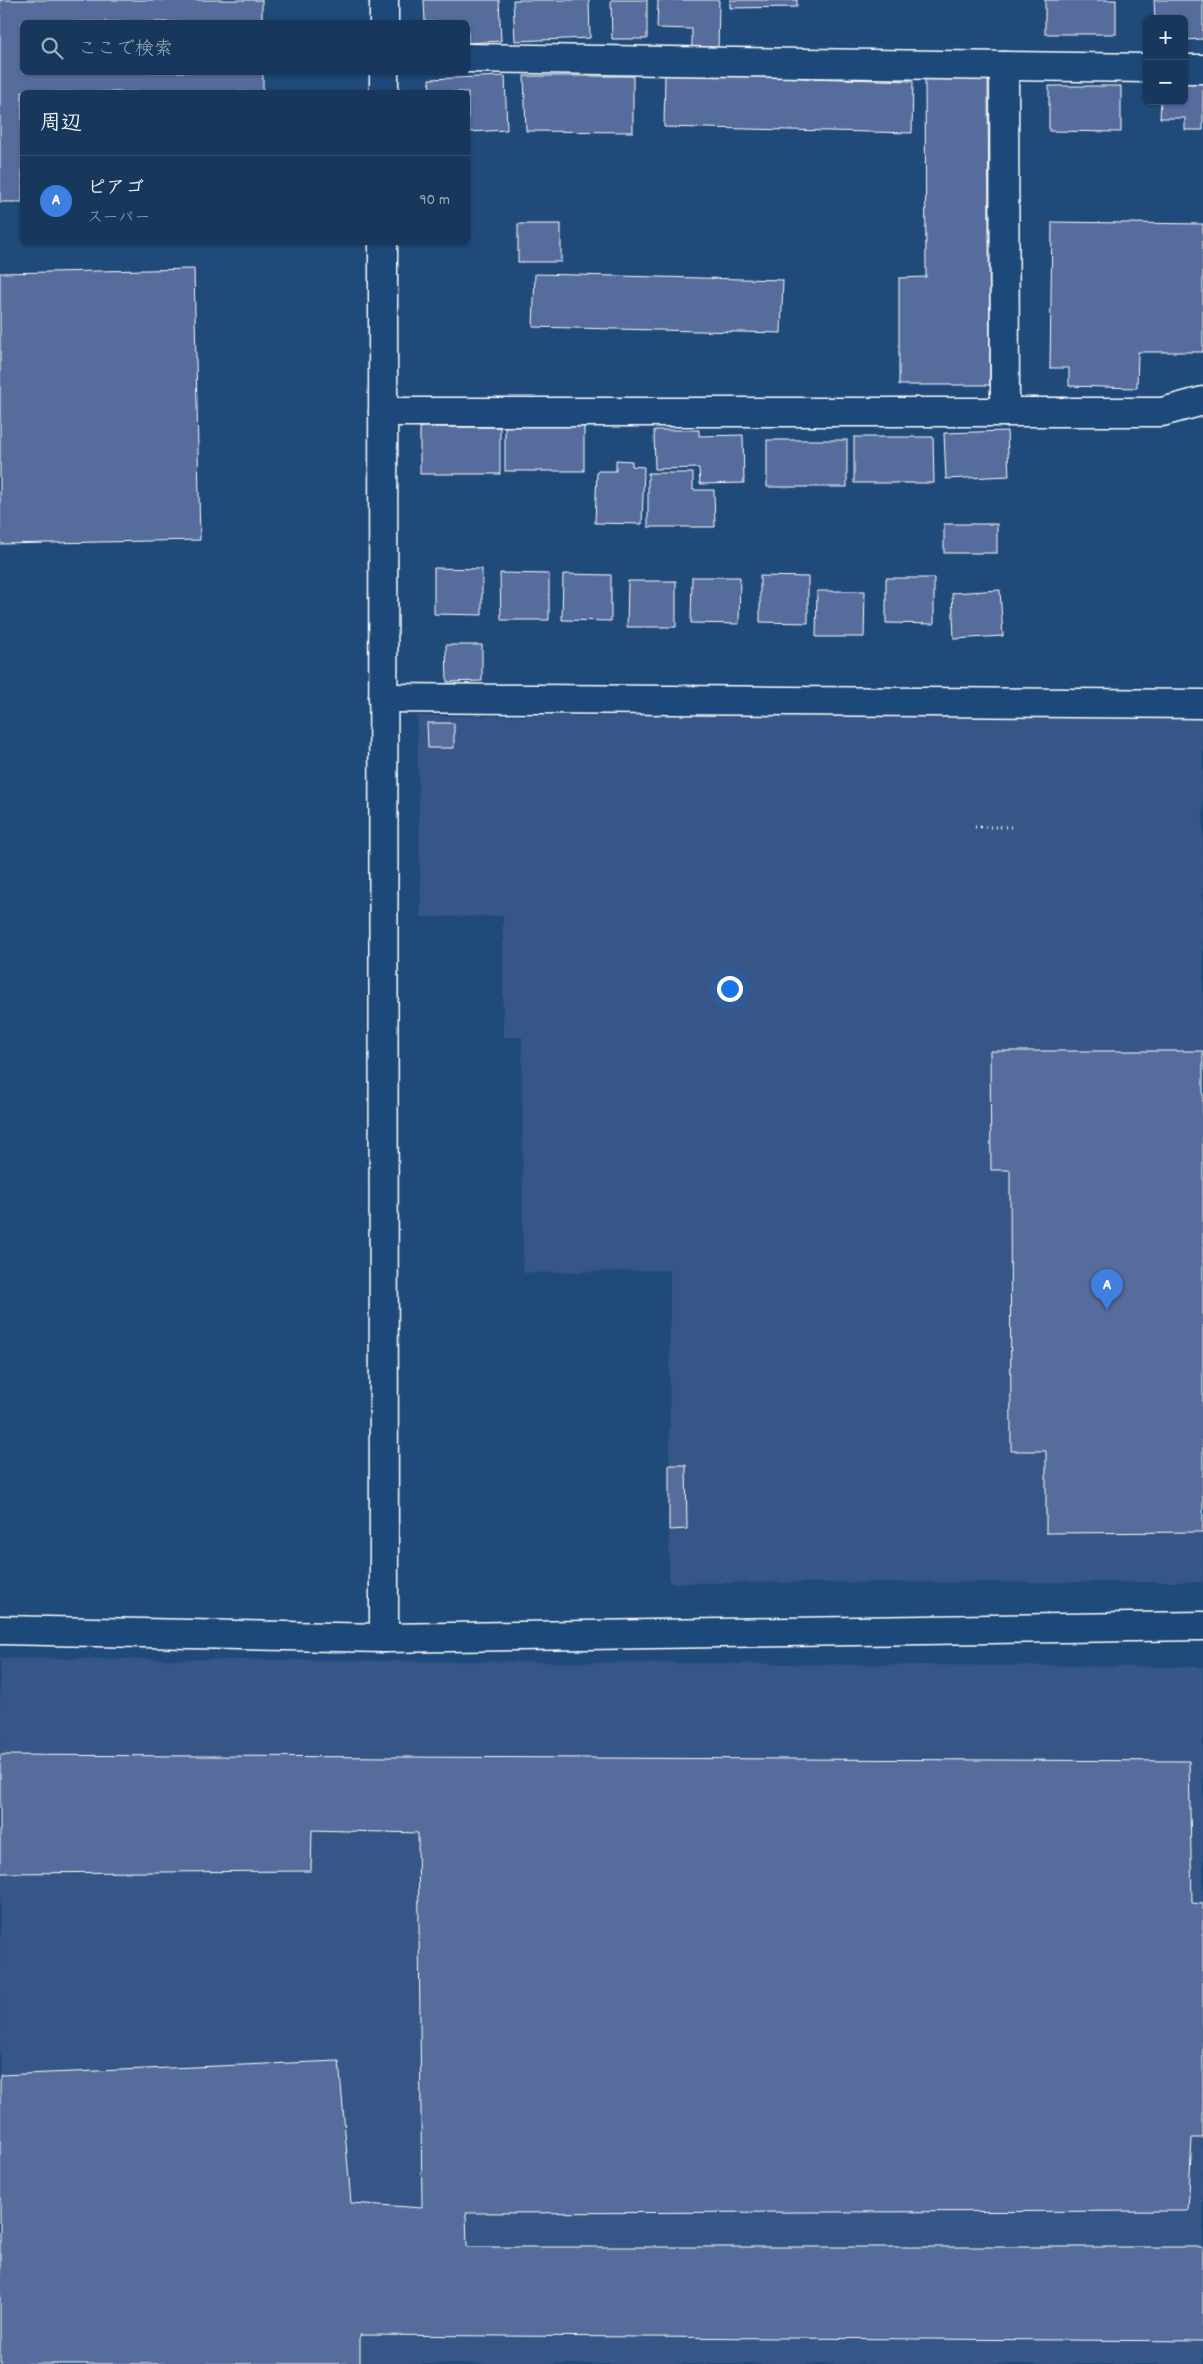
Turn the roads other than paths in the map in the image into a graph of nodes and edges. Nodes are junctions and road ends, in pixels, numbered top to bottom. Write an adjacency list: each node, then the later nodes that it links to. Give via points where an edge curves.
1 (384, 0): 2 (street)
2 (384, 20)
3 (470, 58): 4 (street)
4 (1004, 66): 5 (street); 13 (street)
5 (1143, 68)
6 (1188, 69): 7 (street)
7 (1203, 69)
8 (384, 75): 9 (street)
9 (384, 90)
10 (383, 245): 12 (street)
11 (1203, 401): 13 (street, via 1162,412)
12 (383, 412): 13 (street); 14 (street)
13 (1005, 412)
14 (383, 698): 15 (street); 18 (street)
15 (1203, 704)
16 (1203, 1626): 18 (street)
17 (0, 1630): 18 (street)
18 (384, 1638)

